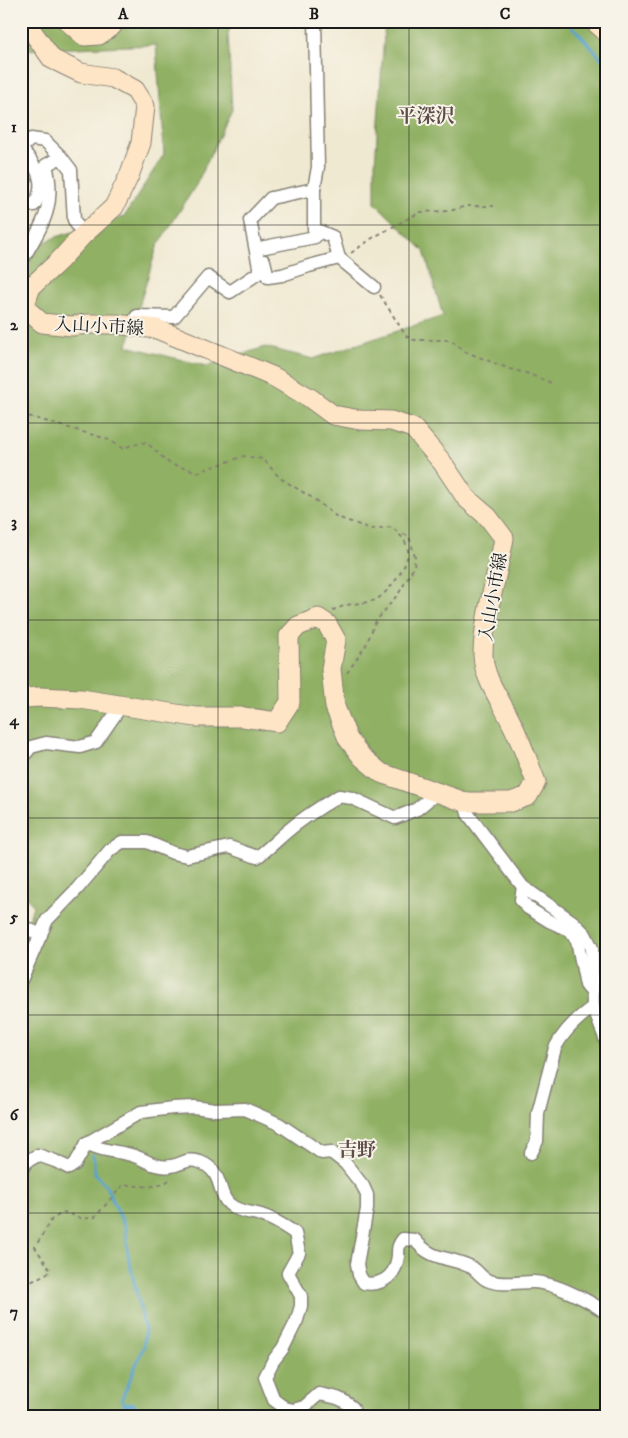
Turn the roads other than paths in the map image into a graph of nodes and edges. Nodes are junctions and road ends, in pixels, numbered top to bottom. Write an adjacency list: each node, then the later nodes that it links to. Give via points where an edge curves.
1 (28, 21): 12 (main road, 入山小市線, via 52,59 81,72 113,78 135,90 145,106 140,143 129,176 114,207)
2 (66, 21): 3 (main road, via 84,36 99,35 112,26)
3 (112, 21)
4 (315, 21): 9 (street, via 318,167)
5 (594, 21): 6 (main road)
6 (607, 33)
7 (21, 148): 8 (street, via 31,139 44,141); 10 (street, via 40,177 40,196 34,205)
8 (61, 157): 12 (street, via 71,170 74,220); 15 (street, via 46,165 51,182 50,199 43,224)
9 (314, 189): 11 (street, via 314,229); 13 (street, via 271,198 250,220)
10 (21, 206)
11 (318, 231): 13 (street, via 314,236); 14 (street, via 333,237)
12 (83, 235): 17 (main road, 入山小市線, via 31,287 24,307 42,323)
13 (257, 249): 14 (street, via 268,277 282,276); 17 (street, via 260,272 230,292 208,278 174,317 137,316)
14 (339, 258): 16 (street)
15 (21, 262)
16 (374, 287)
17 (130, 326): 22 (main road, 入山小市線, via 157,329 274,377 333,415 413,428 442,462 466,498 488,517 504,538 483,656 491,685 511,720 536,782 528,796 511,802)
18 (21, 700): 19 (main road, via 39,697 81,699)
19 (121, 706): 20 (street, via 96,742 80,747 46,743 31,747); 21 (main road, 入山小市線, via 195,718 243,717 277,722 290,702 289,636 298,626 318,618 327,624 336,640 332,668 335,707 348,739 362,757 381,772)
20 (21, 759)
21 (438, 792): 22 (main road, 入山小市線); 24 (street, via 417,809 395,818 352,798 339,796 313,812 257,857 229,847 187,856 146,842 122,842 110,850 47,920)
22 (465, 802): 26 (street, via 468,814 523,886 585,934 592,948)
23 (21, 929): 24 (street, via 24,927)
24 (41, 935): 25 (street)
25 (21, 980)
26 (593, 1007): 27 (street); 29 (street, via 559,1039 555,1048 538,1113 537,1140)
27 (607, 1043)
28 (87, 1143): 30 (street, via 75,1164 69,1168 38,1155 26,1162); 31 (street, via 141,1112 194,1107 245,1109 280,1124 322,1153 331,1152 363,1186 367,1209 358,1264 359,1276 364,1283 383,1282 392,1272 397,1261 397,1246 403,1238 415,1240 423,1250 440,1258 471,1266 487,1280 536,1282 558,1288 582,1297); 32 (street, via 154,1165 170,1166 188,1160 200,1162 211,1168 230,1205 275,1220 295,1234 299,1253 288,1273 301,1296 300,1306 297,1320 265,1377 274,1400 285,1408 304,1408 319,1394 344,1401 353,1408)
29 (531, 1154)
30 (21, 1171)
31 (607, 1314)
32 (354, 1417)

